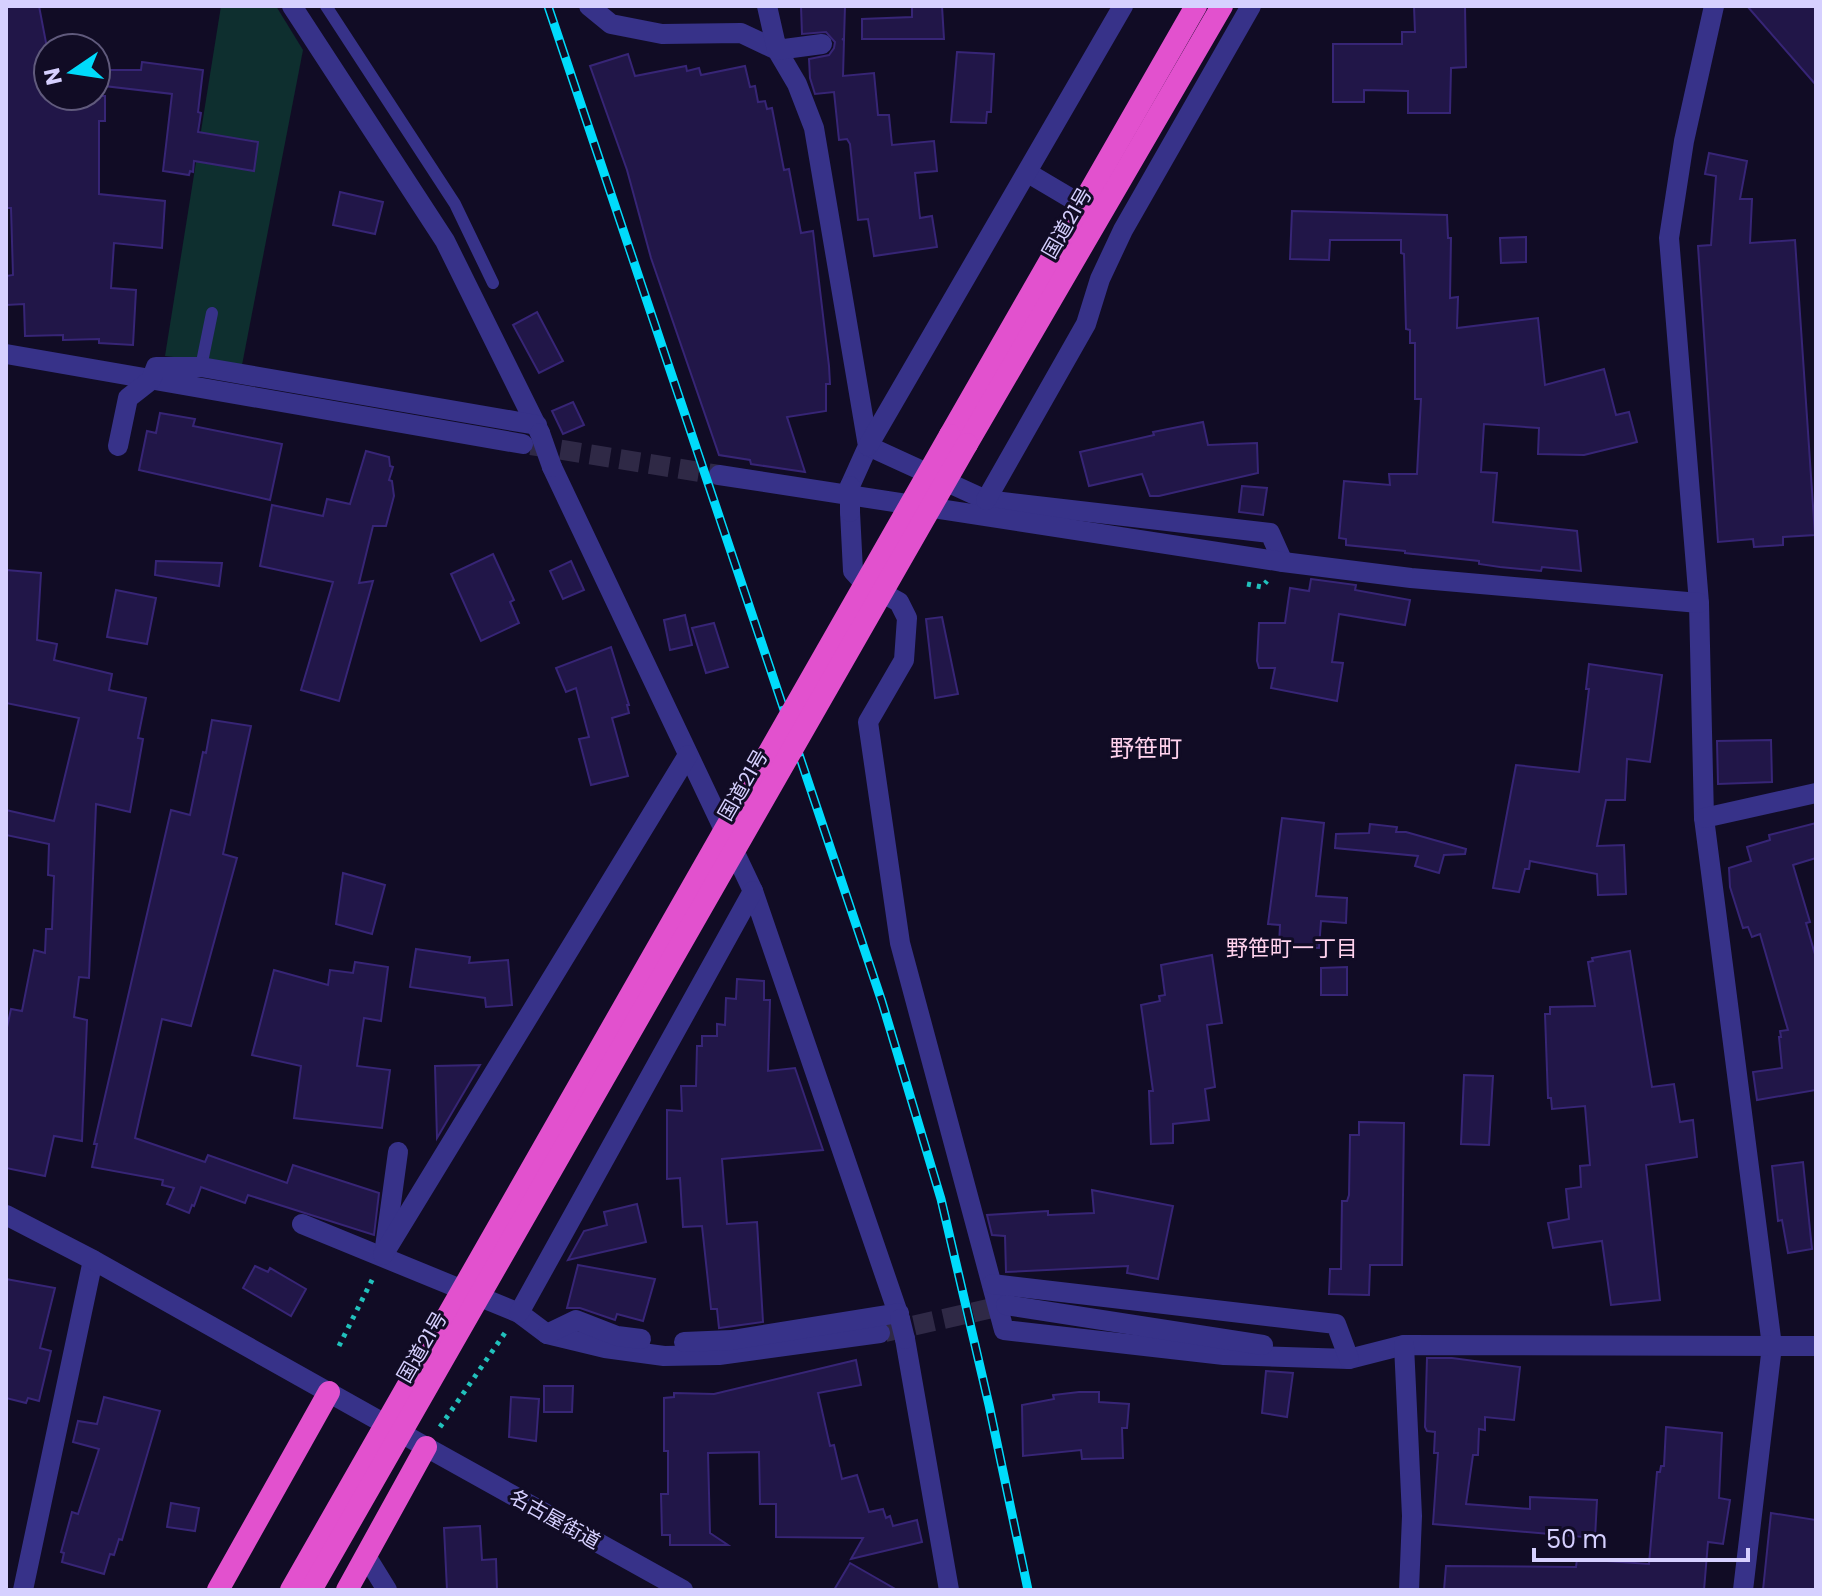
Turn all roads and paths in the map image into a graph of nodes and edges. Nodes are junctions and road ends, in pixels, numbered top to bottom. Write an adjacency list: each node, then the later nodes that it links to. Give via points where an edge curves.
1 (292, 6): 19 (street, via 445,241)
2 (326, 6): 14 (lane, via 455,204)
3 (589, 6): 11 (street, via 611,24 662,34 741,33)
4 (767, 6): 11 (street)
5 (1123, 6): 12 (street)
6 (1196, 6): 20 (highway, 国道21号)
7 (1222, 6): 20 (highway, 国道21号)
8 (1251, 6): 24 (street, via 1117,226 1086,324)
9 (1714, 6): 26 (street, via 1669,238)
10 (822, 44): 11 (street)
11 (777, 50): 22 (street, via 814,128)
12 (1028, 173): 13 (street); 22 (street)
13 (1077, 202)
14 (493, 283)
15 (212, 313): 17 (lane)
16 (6, 354): 18 (street)
17 (201, 367): 18 (street, via 156,367); 19 (street)
18 (151, 380): 19 (street); 21 (street, via 128,398)
19 (533, 434): 27 (street, bridge)
20 (958, 439): 52 (highway, 国道21号, bridge); 53 (highway, 国道21号, bridge)
21 (118, 446)
22 (868, 446): 24 (street); 36 (street, bridge, via 850,486 853,571 899,602 907,618 904,660 868,722 900,943)
23 (719, 475): 25 (street)
24 (986, 500): 25 (street, via 1270,533)
25 (1283, 562): 26 (street)
26 (1699, 603): 29 (street)
27 (688, 755): 30 (street); 34 (street)
28 (1816, 793): 29 (street)
29 (1704, 818): 44 (street)
30 (753, 891): 38 (street); 39 (street)
31 (398, 1152): 34 (street)
32 (6, 1215): 35 (street, 名古屋街道)
33 (302, 1224): 34 (street)
34 (383, 1255): 38 (street); 43 (path)
35 (93, 1260): 47 (street, 名古屋街道); 50 (street)
36 (992, 1284): 46 (street, via 1336,1324); 46 (street, via 1004,1330 1224,1355)
37 (1006, 1305): 46 (street)
38 (519, 1313): 41 (street); 48 (path)
39 (901, 1324): 41 (street, via 672,1343 617,1336 576,1320); 57 (street)
40 (880, 1333): 41 (street, via 719,1355 664,1356)
41 (547, 1334)
42 (1404, 1345): 44 (street); 46 (street); 58 (street, via 1412,1516)
43 (339, 1346)
44 (1772, 1346): 45 (street); 59 (street)
45 (1816, 1346)
46 (1349, 1359)
47 (329, 1392): 48 (street, 名古屋街道); 51 (highway)
48 (426, 1447): 49 (highway); 56 (street, 名古屋街道)
49 (366, 1556): 54 (highway); 55 (street)
50 (23, 1590)
51 (218, 1590)
52 (291, 1590)
53 (311, 1590)
54 (347, 1590)
55 (387, 1590)
56 (683, 1590)
57 (949, 1590)
58 (1409, 1590)
59 (1743, 1590)

